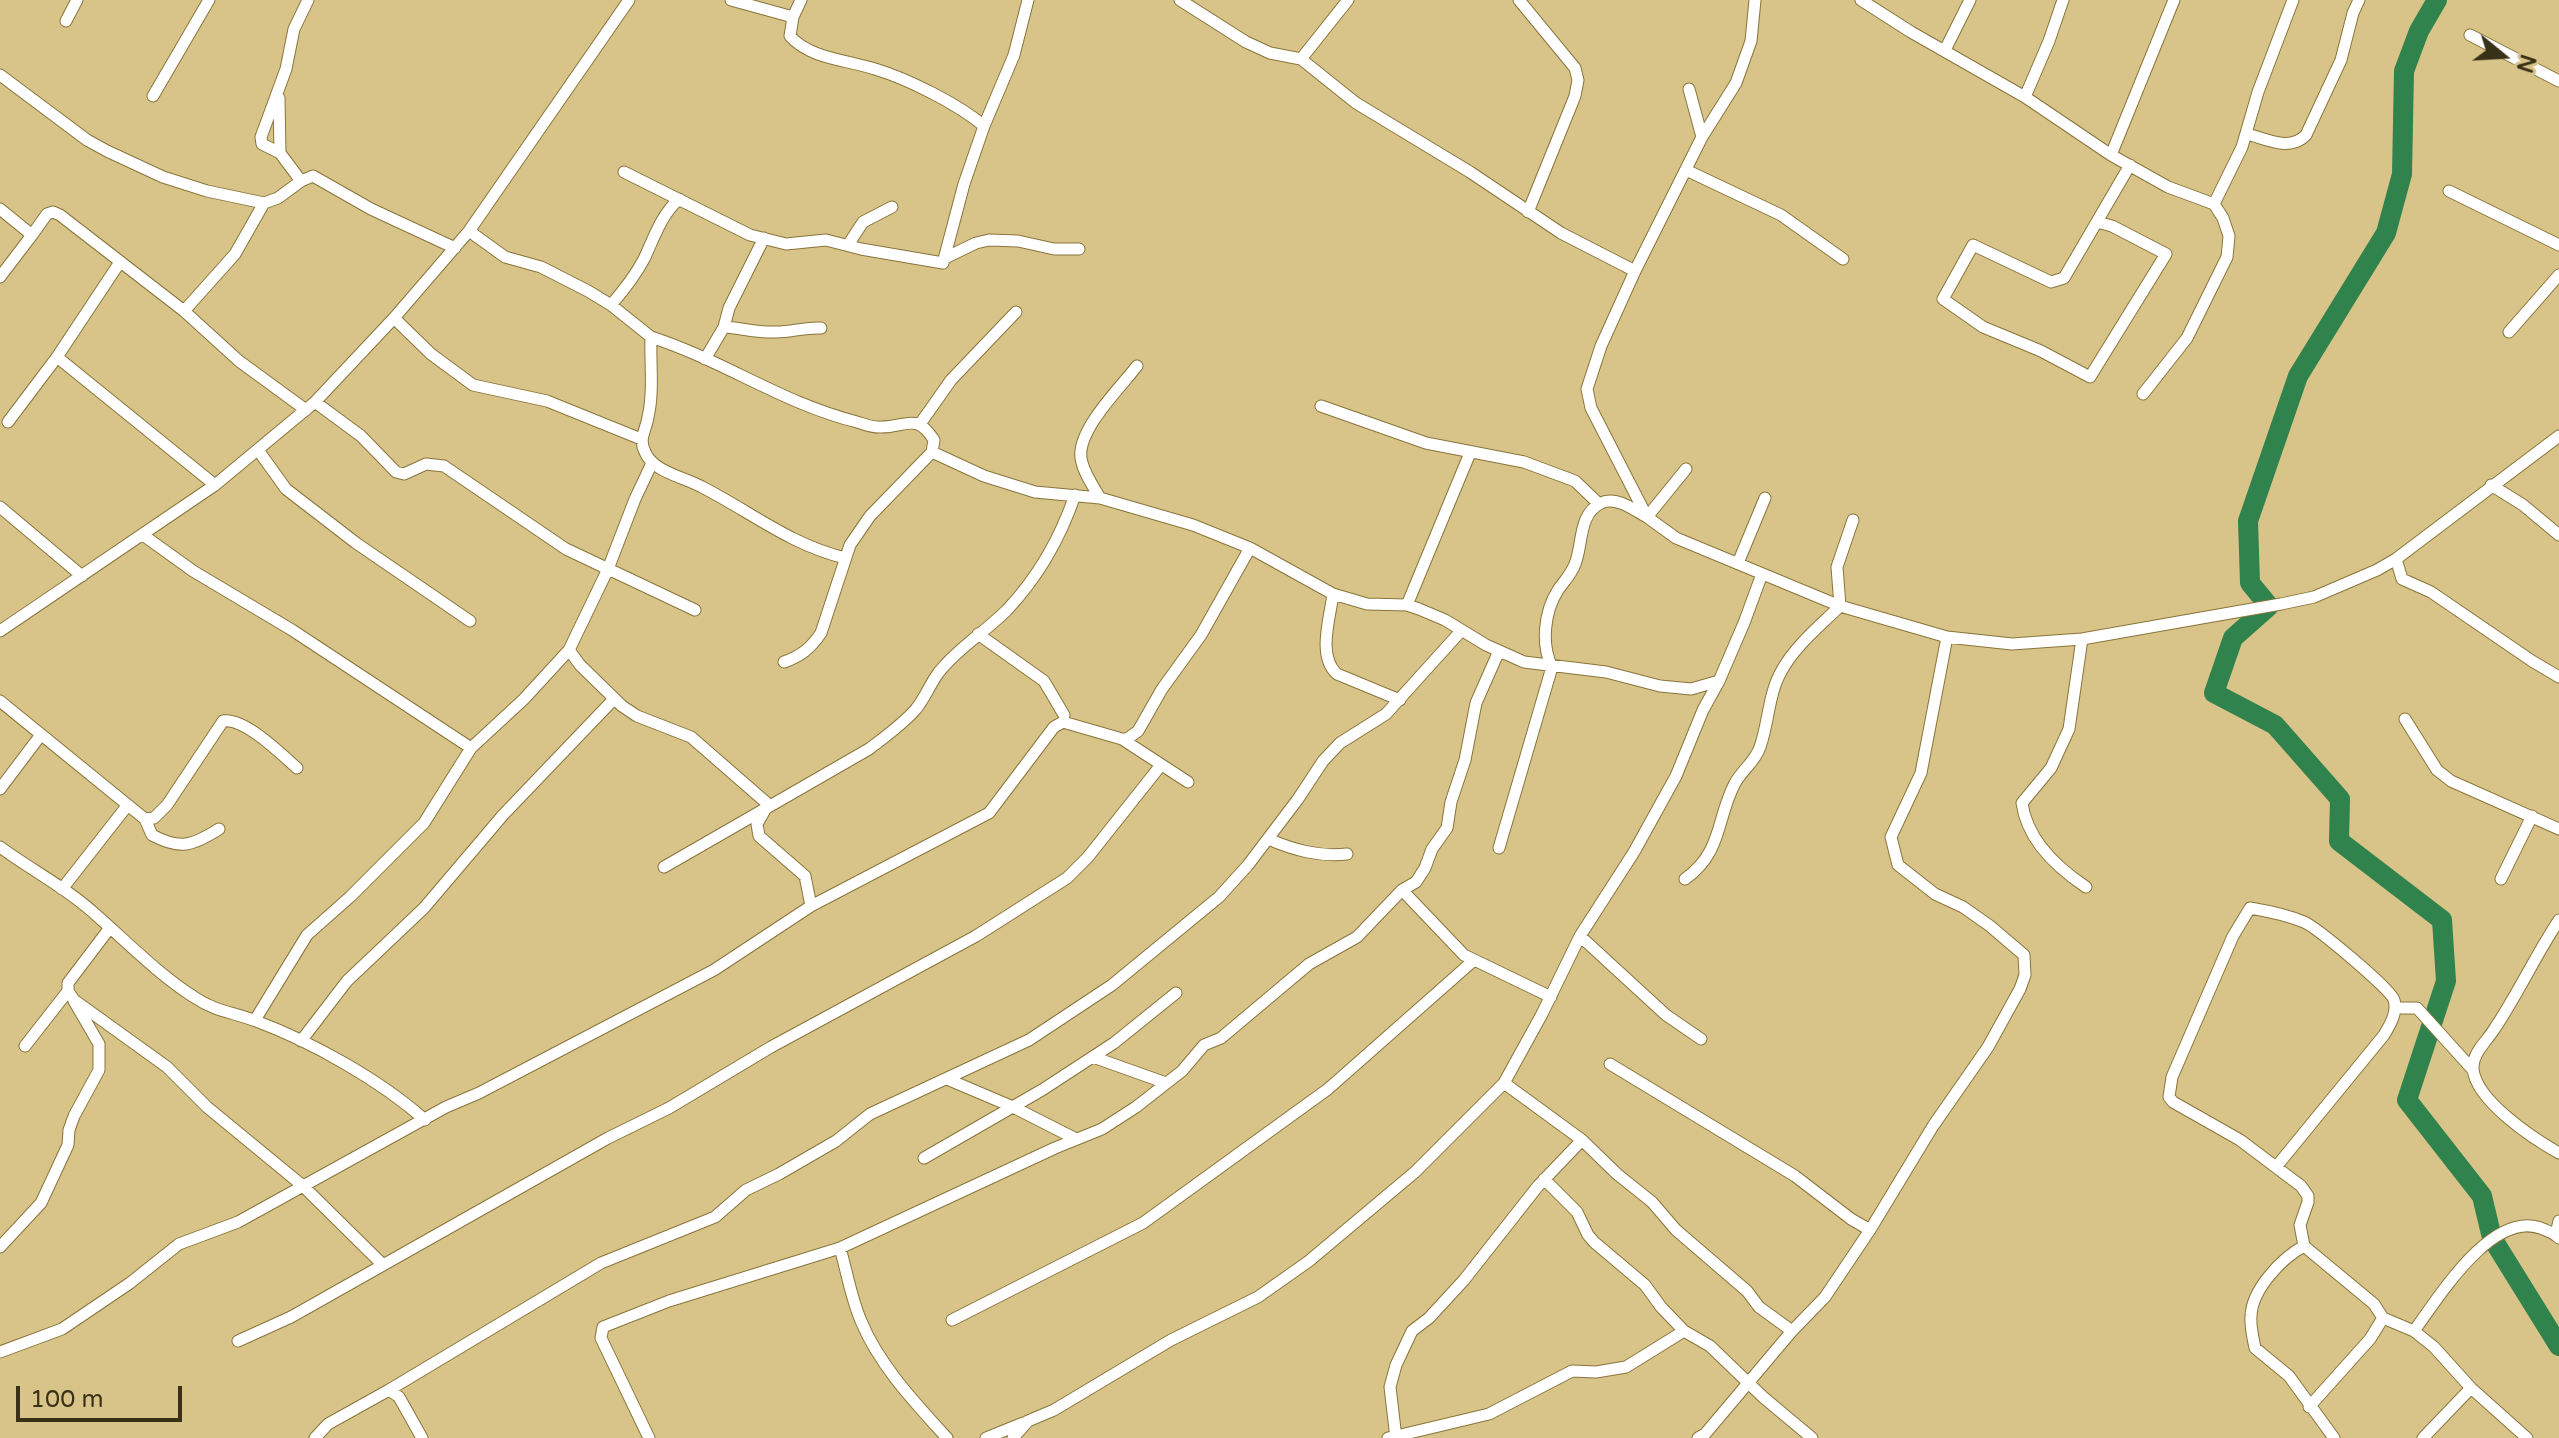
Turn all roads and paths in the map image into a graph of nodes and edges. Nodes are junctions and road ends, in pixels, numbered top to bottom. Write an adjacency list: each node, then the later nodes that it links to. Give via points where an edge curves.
1 (77, 0): 19 (street)
2 (209, 0): 27 (street)
3 (308, 0): 25 (street, via 294,29)
4 (629, 0): 48 (street)
5 (731, 0): 18 (street)
6 (801, 0): 18 (street)
7 (1028, 0): 29 (street, via 1014,55)
8 (1180, 0): 22 (street, via 1246,42)
9 (1348, 0): 22 (street)
10 (1519, 0): 45 (street, via 1575,68 1578,80)
11 (1755, 0): 31 (street, via 1751,41 1736,83)
12 (1861, 0): 21 (street)
13 (1970, 0): 21 (street)
14 (2063, 0): 28 (street)
15 (2174, 0): 33 (street)
16 (2359, 0): 30 (street, via 2341,60 2306,135 2289,145)
17 (2290, 1): 30 (street)
18 (793, 17): 29 (street, via 790,36 797,44 913,84)
19 (66, 21)
20 (2470, 35): 24 (street)
21 (1945, 50): 28 (street)
22 (1301, 59): 45 (street, via 1356,103)
23 (0, 75): 40 (street, via 107,151 163,177)
24 (2559, 81)
25 (278, 89): 32 (street); 32 (street, via 261,137 262,144)
26 (1689, 89): 31 (street)
27 (153, 96)
28 (2025, 97): 33 (street)
29 (984, 126): 55 (street)
30 (2247, 134): 41 (street)
31 (1702, 137): 35 (street)
32 (280, 153): 37 (street)
33 (2111, 155): 34 (street)
34 (2130, 165): 41 (street); 44 (street)
35 (1686, 170): 56 (street, via 1781,215); 58 (street)
36 (624, 172): 39 (street)
37 (301, 181): 40 (street); 53 (street, via 313,176 325,181)
38 (2449, 191): 52 (street)
39 (679, 199): 50 (street); 61 (street, via 630,284)
40 (264, 203): 62 (street, via 235,254)
41 (2214, 204): 72 (street, via 2229,236 2227,257 2187,338)
42 (892, 207): 51 (street, via 863,222)
43 (0, 209): 49 (street)
44 (2105, 209): 46 (street); 47 (street)
45 (1528, 212): 58 (street)
46 (2097, 222): 47 (street); 47 (street, via 2064,278 2051,282 1973,245 1943,299 1983,327 2090,377 2166,254)
47 (2112, 226)
48 (469, 231): 53 (street); 61 (street, via 505,257 541,267)
49 (32, 235): 57 (street, via 53,212); 60 (street)
50 (764, 238): 51 (street, via 786,244 826,240); 65 (street)
51 (848, 245): 55 (street, via 935,262)
52 (2559, 245)
53 (455, 248): 64 (street)
54 (1079, 249): 55 (street, via 989,240)
55 (945, 258)
56 (1843, 259)
57 (120, 262): 62 (street); 69 (street)
58 (1635, 271): 91 (street, via 1587,389 1591,408)
59 (2559, 275): 67 (street)
60 (0, 277)
61 (611, 305): 68 (street)
62 (184, 311): 73 (street, via 239,361)
63 (1016, 312): 76 (street, via 951,380)
64 (394, 318): 73 (street); 78 (street, via 473,385 547,401)
65 (724, 327): 66 (street, via 779,333); 70 (street)
66 (821, 328)
67 (2509, 332)
68 (651, 337): 70 (street); 78 (street, via 652,388)
69 (57, 357): 75 (street); 84 (street)
70 (705, 359): 76 (street, via 821,413 878,428)
71 (1137, 366): 87 (street, via 1084,433 1080,455)
72 (2143, 394)
73 (311, 406): 79 (street); 99 (street, via 361,436 396,472 426,464 444,466 566,549)
74 (1321, 406): 81 (street)
75 (8, 422)
76 (920, 424): 80 (street, via 934,440)
77 (2559, 436): 85 (street)
78 (641, 439): 82 (street)
79 (258, 450): 84 (street); 106 (street, via 286,489)
80 (932, 452): 86 (street, via 1035,492); 96 (street, via 870,516)
81 (1470, 453): 89 (street, via 1524,462 1575,481); 103 (street)
82 (652, 463): 96 (street, via 805,544); 99 (street)
83 (1686, 469): 91 (street)
84 (215, 485): 93 (street)
85 (2491, 485): 94 (street); 97 (street)
86 (1075, 495): 87 (street); 109 (street, via 1039,573 1006,612)
87 (1100, 498): 95 (street)
88 (1765, 498): 98 (street)
89 (1599, 504): 91 (street, via 1619,502); 115 (street, via 1582,529 1577,559 1557,591 1547,621 1545,654)
90 (0, 507): 101 (street)
91 (1647, 517): 98 (street, via 1676,538)
92 (1853, 520): 104 (street, via 1837,567)
93 (143, 535): 101 (street); 125 (street)
94 (2559, 535)
95 (1250, 548): 102 (street); 124 (street, via 1138,731)
96 (845, 558): 114 (street, via 821,633 800,656)
97 (2396, 559): 111 (street, via 2314,597); 116 (street, via 2402,579 2431,592)
98 (1738, 563): 100 (street)
99 (608, 569): 105 (street); 112 (street)
100 (1762, 574): 104 (street); 117 (street)
101 (82, 576): 107 (street)
102 (1333, 594): 103 (street, via 1367,604); 119 (street, via 1326,657 1330,668)
103 (1407, 605): 108 (street)
104 (1840, 606): 110 (street); 141 (street, via 1783,668 1759,751 1736,782 1716,843)
105 (695, 610)
106 (470, 621)
107 (0, 631)
108 (1461, 631): 113 (street); 119 (street)
109 (978, 634): 121 (street, via 1044,681); 130 (street, via 939,673 900,726)
110 (1947, 637): 111 (street, via 2012,644); 175 (street, via 1921,773 1891,837 1898,865 2011,943 2027,965 1988,1047)
111 (2082, 639): 143 (street, via 2066,740 2022,803 2037,842)
112 (569, 650): 118 (street); 125 (street)
113 (1499, 651): 115 (street); 145 (street, via 1476,703 1447,828 1416,882)
114 (784, 662)
115 (1552, 667): 117 (street, via 1691,689); 138 (street)
116 (2559, 677)
117 (1719, 681): 149 (street, via 1657,813)
118 (614, 699): 130 (street, via 637,716 703,745); 157 (street, via 503,815 424,908 347,981)
119 (1400, 700): 136 (street, via 1340,743)
120 (0, 701): 123 (street)
121 (1064, 715)
122 (2405, 719): 132 (street, via 2437,770 2451,781)
123 (40, 736): 129 (street); 131 (street)
124 (1122, 739): 126 (street); 146 (street, via 1063,722 989,813)
125 (471, 748): 155 (street, via 424,823 307,935)
126 (1161, 765): 128 (street); 180 (street, via 1067,878 976,936)
127 (297, 768): 133 (street, via 243,724 223,721 167,805)
128 (1188, 782)
129 (0, 789)
130 (769, 805): 140 (street); 146 (street, via 757,824 759,836 805,876)
131 (127, 806): 133 (street); 144 (street)
132 (2532, 816): 135 (street); 142 (street)
133 (145, 819): 134 (street, via 152,835 175,845 204,839)
134 (219, 829)
135 (2559, 829)
136 (1268, 839): 139 (street, via 1323,855); 162 (street, via 1219,897 1112,985 1029,1040)
137 (0, 847): 144 (street)
138 (1499, 848)
139 (1347, 854)
140 (664, 867)
141 (1685, 879)
142 (2501, 879)
143 (2086, 887)
144 (62, 889): 148 (street)
145 (1402, 890): 150 (street); 163 (street, via 1357,937 1309,964 1221,1038 1204,1045)
146 (811, 906): 166 (street, via 714,970)
147 (2559, 920): 161 (street, via 2475,1056)
148 (109, 929): 152 (street, via 68,983); 155 (street, via 193,997 223,1013)
149 (1580, 936): 153 (street); 156 (street, via 1666,1015)
150 (1473, 961): 153 (street); 182 (street, via 1328,1089 1143,1223)
151 (1176, 993): 159 (street)
152 (71, 996): 158 (street); 173 (street, via 167,1067); 178 (street, via 99,1044 99,1070 74,1116 68,1145 41,1203)
153 (1551, 997): 164 (street)
154 (2395, 1008): 161 (street, via 2417,1008); 171 (street, via 2384,1035); 171 (street, via 2386,987 2322,933 2306,923 2250,908 2172,1077 2169,1097)
155 (255, 1020): 157 (street)
156 (1701, 1039)
157 (301, 1041): 166 (street, via 380,1084)
158 (25, 1046)
159 (1093, 1057): 163 (street); 165 (street)
160 (1610, 1064): 175 (street, via 1795,1176)
161 (2473, 1070): 169 (street, via 2507,1118)
162 (947, 1079): 165 (street); 190 (street, via 870,1114 836,1141 746,1190 715,1217 601,1263)
163 (1166, 1083): 167 (street, via 1102,1129)
164 (1504, 1083): 168 (street); 192 (street, via 1415,1172 1309,1261 1258,1297)
165 (1013, 1107): 167 (street); 170 (street)
166 (425, 1120): 173 (street)
167 (1076, 1139): 179 (street)
168 (1582, 1140): 172 (street); 184 (street, via 1759,1307)
169 (2559, 1153)
170 (924, 1158)
171 (2276, 1167): 177 (street, via 2308,1196 2300,1225)
172 (1544, 1179): 183 (street, via 1577,1212 1594,1242 1645,1285); 193 (street, via 1464,1280 1412,1331 1390,1387)
173 (303, 1186): 180 (street); 187 (street, via 238,1222 179,1244 62,1329)
174 (2559, 1221): 176 (street)
175 (1870, 1230): 184 (street, via 1825,1297)
176 (2558, 1236): 185 (street, via 2523,1224 2492,1238)
177 (2304, 1246): 181 (street, via 2374,1304); 191 (street, via 2291,1253 2258,1293 2251,1315 2255,1348 2289,1376)
178 (0, 1247)
179 (840, 1248): 196 (street, via 603,1327 601,1338); 197 (street, via 868,1334)
180 (382, 1264): 186 (street)
181 (2383, 1318): 185 (street); 191 (street)
182 (952, 1320)
183 (1684, 1331): 188 (street, via 1710,1346); 193 (street, via 1626,1367 1572,1371 1489,1414)
184 (1792, 1331): 188 (street)
185 (2414, 1331): 189 (street)
186 (238, 1341)
187 (0, 1352)
188 (1748, 1382): 200 (street); 201 (street)
189 (2471, 1388): 203 (street); 204 (street)
190 (389, 1390): 194 (street, via 328,1424); 195 (street, via 399,1397)
191 (2309, 1407): 202 (street)
192 (1028, 1421): 198 (street); 199 (street)
193 (1393, 1437)
194 (315, 1438)
195 (422, 1438)
196 (649, 1438)
197 (947, 1438)
198 (986, 1438)
199 (1013, 1438)
200 (1698, 1438)
201 (1812, 1438)
202 (2334, 1438)
203 (2423, 1438)
204 (2527, 1438)

